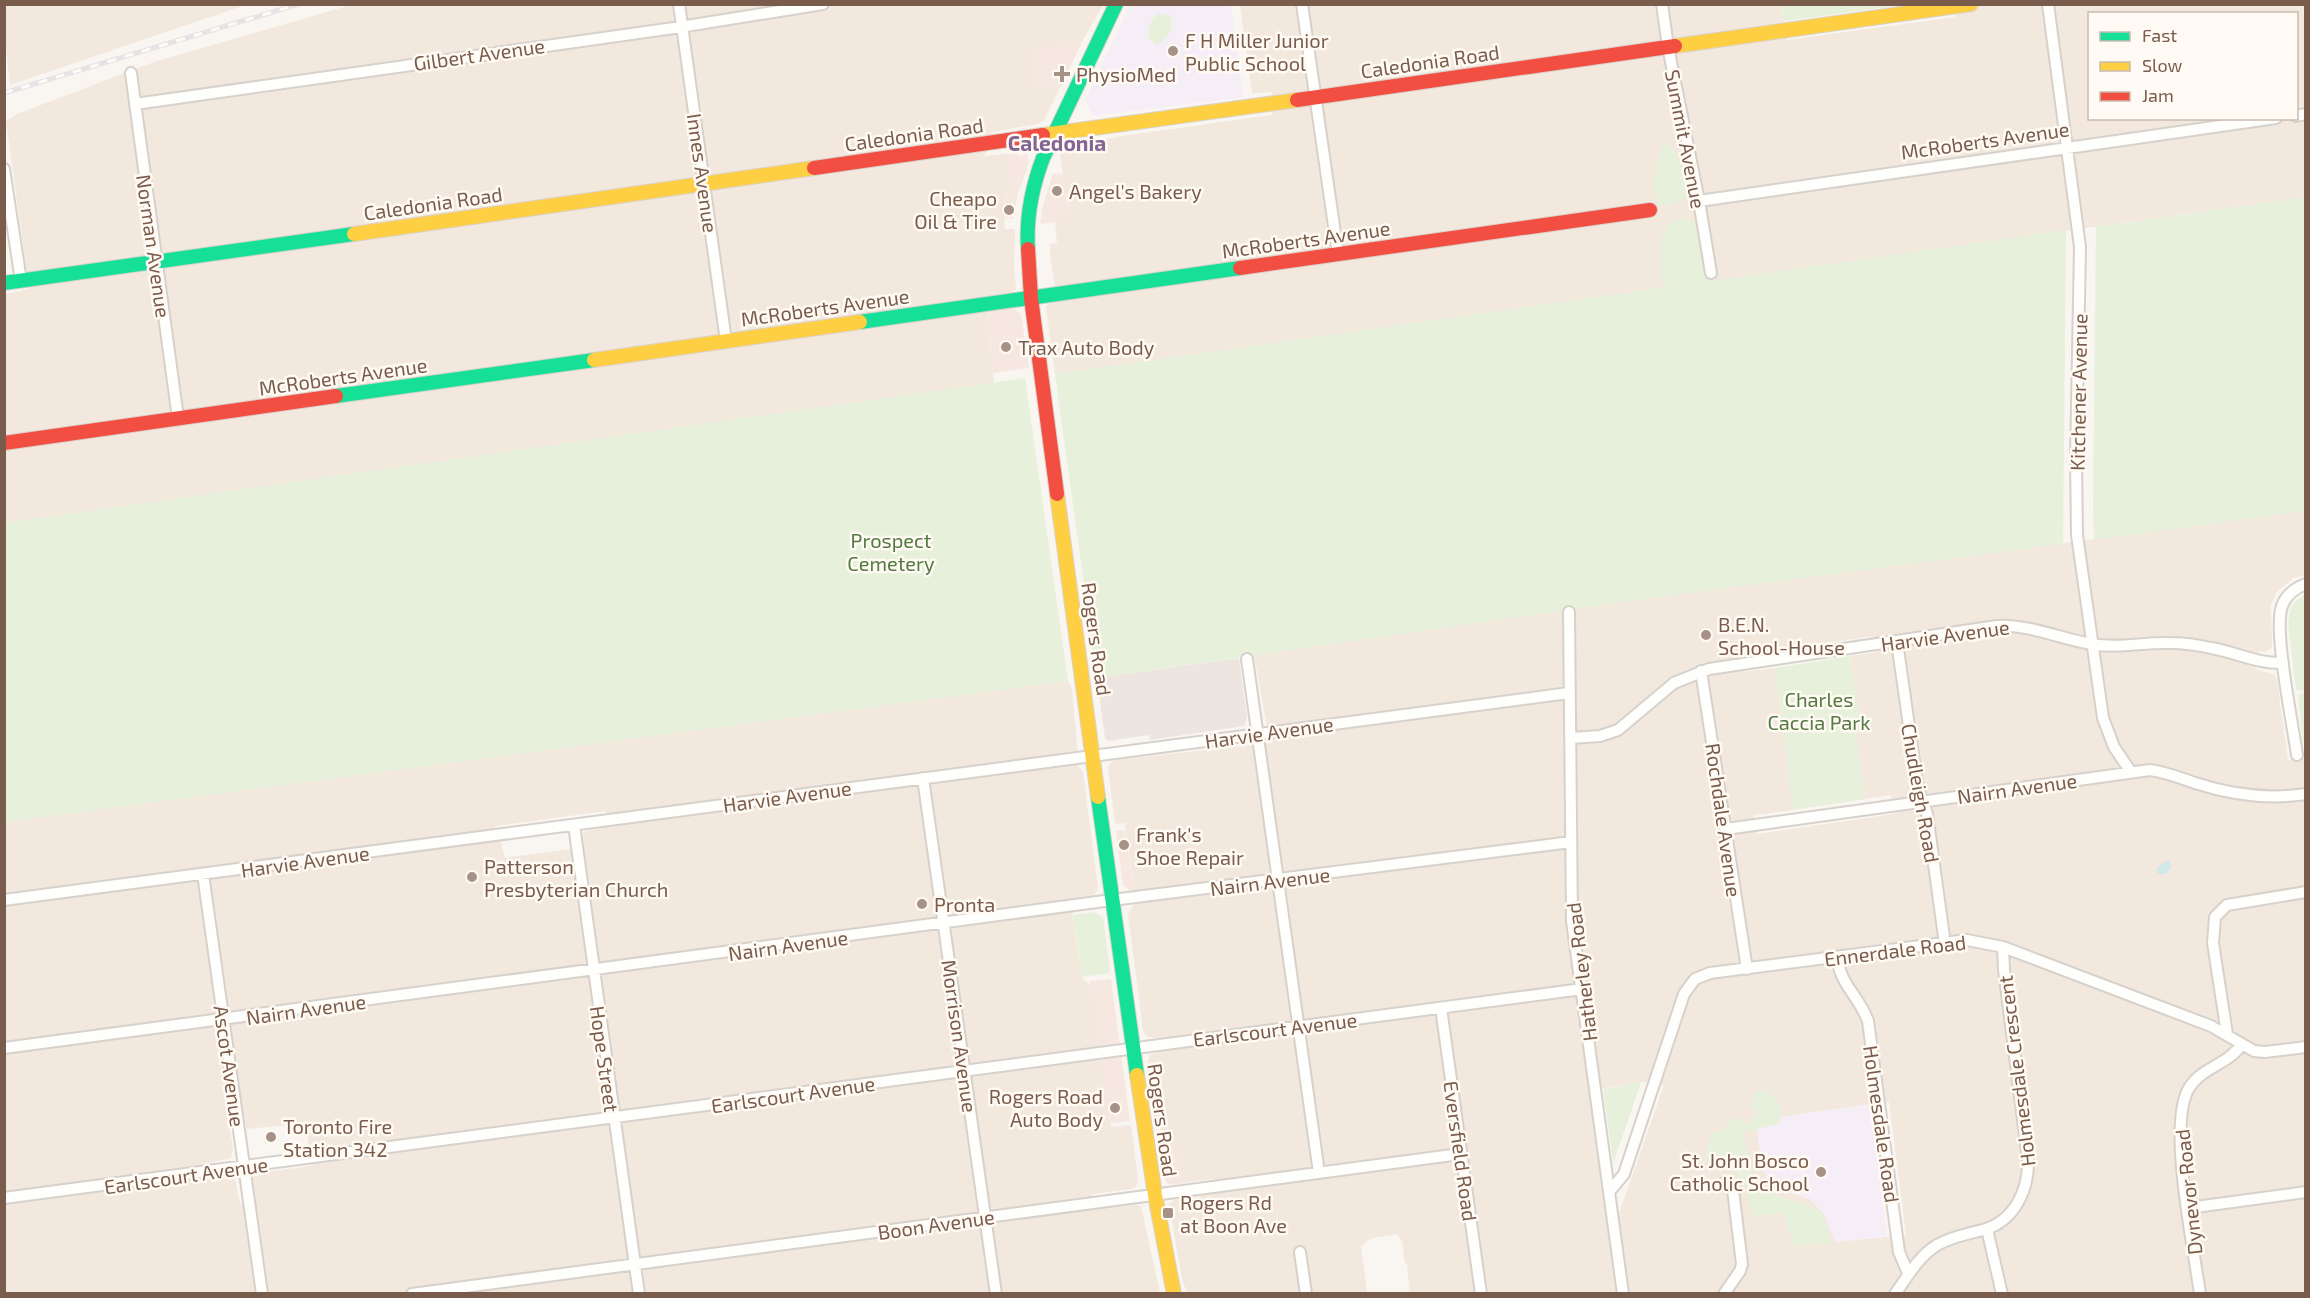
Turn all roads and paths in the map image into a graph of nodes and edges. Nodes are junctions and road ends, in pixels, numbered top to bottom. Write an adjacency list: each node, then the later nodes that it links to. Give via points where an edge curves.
1 (679, 4): 8 (street, Innes Avenue)
2 (823, 4): 8 (street, Gilbert Avenue)
3 (1116, 4): 14 (street, Rogers Road)
4 (1302, 4): 11 (street)
5 (1662, 4): 9 (street, Summit Avenue)
6 (1971, 4): 9 (street, Caledonia Road)
7 (2048, 4): 15 (street, Kitchener Avenue)
8 (682, 27): 12 (street, Gilbert Avenue); 17 (street, Innes Avenue)
9 (1668, 48): 11 (street, Caledonia Road); 18 (street, Summit Avenue)
10 (130, 73): 12 (street, Norman Avenue)
11 (1314, 97): 14 (street, Caledonia Road); 20 (street)
12 (135, 104): 21 (street, Norman Avenue)
13 (2262, 120): 15 (street, McRoberts Avenue)
14 (1055, 133): 17 (street, Caledonia Road); 25 (street, Rogers Road, via 1036,177 1029,214)
15 (2069, 147): 18 (street, McRoberts Avenue); 32 (street, Kitchener Avenue, via 2080,247 2077,529)
16 (4, 169): 23 (street)
17 (705, 185): 21 (street, Caledonia Road); 26 (street, Innes Avenue)
18 (1699, 201): 22 (street, Summit Avenue)
19 (1650, 210): 20 (street, McRoberts Avenue)
20 (1338, 254): 25 (street, McRoberts Avenue)
21 (156, 262): 23 (street, Caledonia Road); 27 (street, Norman Avenue)
22 (1711, 273)
23 (21, 281): 24 (street, Caledonia Road)
24 (4, 283)
25 (1031, 298): 26 (street, McRoberts Avenue); 39 (street, Rogers Road)
26 (726, 341): 27 (street, McRoberts Avenue)
27 (178, 418): 28 (street, McRoberts Avenue)
28 (4, 443)
29 (2306, 584): 34 (street, via 2292,592 2281,609)
30 (1569, 612): 36 (street, Hatherley Road)
31 (1896, 642): 32 (street, Harvie Avenue, via 2013,625); 35 (street, Harvie Avenue); 44 (street, Chudleigh Road)
32 (2092, 645): 34 (street, Harvie Avenue, via 2194,645); 41 (street, Kitchener Avenue, via 2106,730)
33 (1247, 659): 37 (street)
34 (2283, 663): 40 (street)
35 (1701, 671): 38 (street, Harvie Avenue, via 1674,682 1618,730); 46 (street, Rochdale Avenue)
36 (1569, 693): 37 (street, Harvie Avenue); 38 (street, Hatherley Road)
37 (1257, 734): 39 (street, Harvie Avenue); 49 (street)
38 (1571, 738): 47 (street, Hatherley Road)
39 (1093, 755): 42 (street, Harvie Avenue); 52 (street, Rogers Road)
40 (2297, 756)
41 (2131, 772): 43 (street, Nairn Avenue, via 2162,771 2249,796 2284,798); 44 (street, Nairn Avenue)
42 (923, 778): 45 (street, Harvie Avenue); 53 (street, Morrison Avenue)
43 (2306, 794)
44 (1922, 802): 46 (street, Nairn Avenue); 54 (street, Chudleigh Road, via 1927,814)
45 (574, 825): 48 (street, Harvie Avenue); 58 (street, Hope Street)
46 (1726, 829): 57 (street, Rochdale Avenue)
47 (1571, 842): 49 (street, Nairn Avenue); 59 (street, Hatherley Road, via 1572,921)
48 (203, 874): 51 (street, Harvie Avenue); 61 (street, Ascot Avenue)
49 (1277, 879): 52 (street, Nairn Avenue); 62 (street)
50 (2306, 892): 63 (street, via 2227,904 2215,917 2213,943)
51 (4, 900)
52 (1112, 900): 53 (street, Nairn Avenue); 67 (street, Rogers Road)
53 (945, 924): 58 (street, Nairn Avenue); 68 (street, Morrison Avenue)
54 (1945, 944): 55 (street, Ennerdale Road, via 1978,940); 56 (street, Ennerdale Road)
55 (2003, 946): 63 (street, Ennerdale Road); 80 (street, Holmesdale Crescent, via 2029,1169 2025,1190 2015,1207)
56 (1837, 957): 57 (street, Ennerdale Road); 83 (street, Holmesdale Road, via 1844,982 1859,1001 1870,1028 1899,1252)
57 (1747, 969): 74 (street, Ennerdale Road, via 1710,973 1690,985 1624,1174)
58 (593, 971): 61 (street, Nairn Avenue); 69 (street, Hope Street)
59 (1582, 989): 60 (street, Earlscourt Avenue); 74 (street, Hatherley Road)
60 (1442, 1008): 62 (street, Earlscourt Avenue); 70 (street, Eversfield Road)
61 (223, 1020): 66 (street, Nairn Avenue); 71 (street, Ascot Avenue)
62 (1298, 1027): 67 (street, Earlscourt Avenue); 72 (street)
63 (2227, 1034): 64 (street, Ennerdale Road)
64 (2241, 1045): 65 (street, Ennerdale Road, via 2265,1052); 78 (street, Dynevor Road, via 2233,1055 2206,1069 2183,1100 2179,1135)
65 (2306, 1047)
66 (4, 1048)
67 (1133, 1048): 68 (street, Earlscourt Avenue); 76 (street, Rogers Road)
68 (964, 1070): 69 (street, Earlscourt Avenue); 79 (street, Morrison Avenue)
69 (613, 1116): 71 (street, Earlscourt Avenue); 82 (street, Hope Street)
70 (1460, 1154): 72 (street, Boon Avenue); 90 (street, Eversfield Road)
71 (244, 1166): 77 (street, Earlscourt Avenue); 84 (street, Ascot Avenue)
72 (1319, 1173): 76 (street, Boon Avenue)
73 (1725, 1182): 92 (street, via 1733,1190 1742,1264)
74 (1609, 1192): 91 (street, Hatherley Road)
75 (2306, 1192): 78 (street)
76 (1155, 1195): 79 (street, Boon Avenue); 88 (street, Rogers Road)
77 (4, 1198)
78 (2188, 1208): 95 (street, Dynevor Road)
79 (985, 1217): 82 (street, Boon Avenue); 87 (street, Morrison Avenue)
80 (1986, 1229): 83 (street, Holmesdale Crescent, via 1939,1244); 94 (street)
81 (1300, 1252): 89 (street)
82 (635, 1264): 85 (street, Boon Avenue); 86 (street, Hope Street)
83 (1908, 1274): 93 (street)
84 (262, 1293)
85 (417, 1293)
86 (639, 1293)
87 (996, 1293)
88 (1174, 1293)
89 (1306, 1293)
90 (1481, 1293)
91 (1623, 1293)
92 (1724, 1293)
93 (1894, 1293)
94 (2002, 1293)
95 (2200, 1293)

